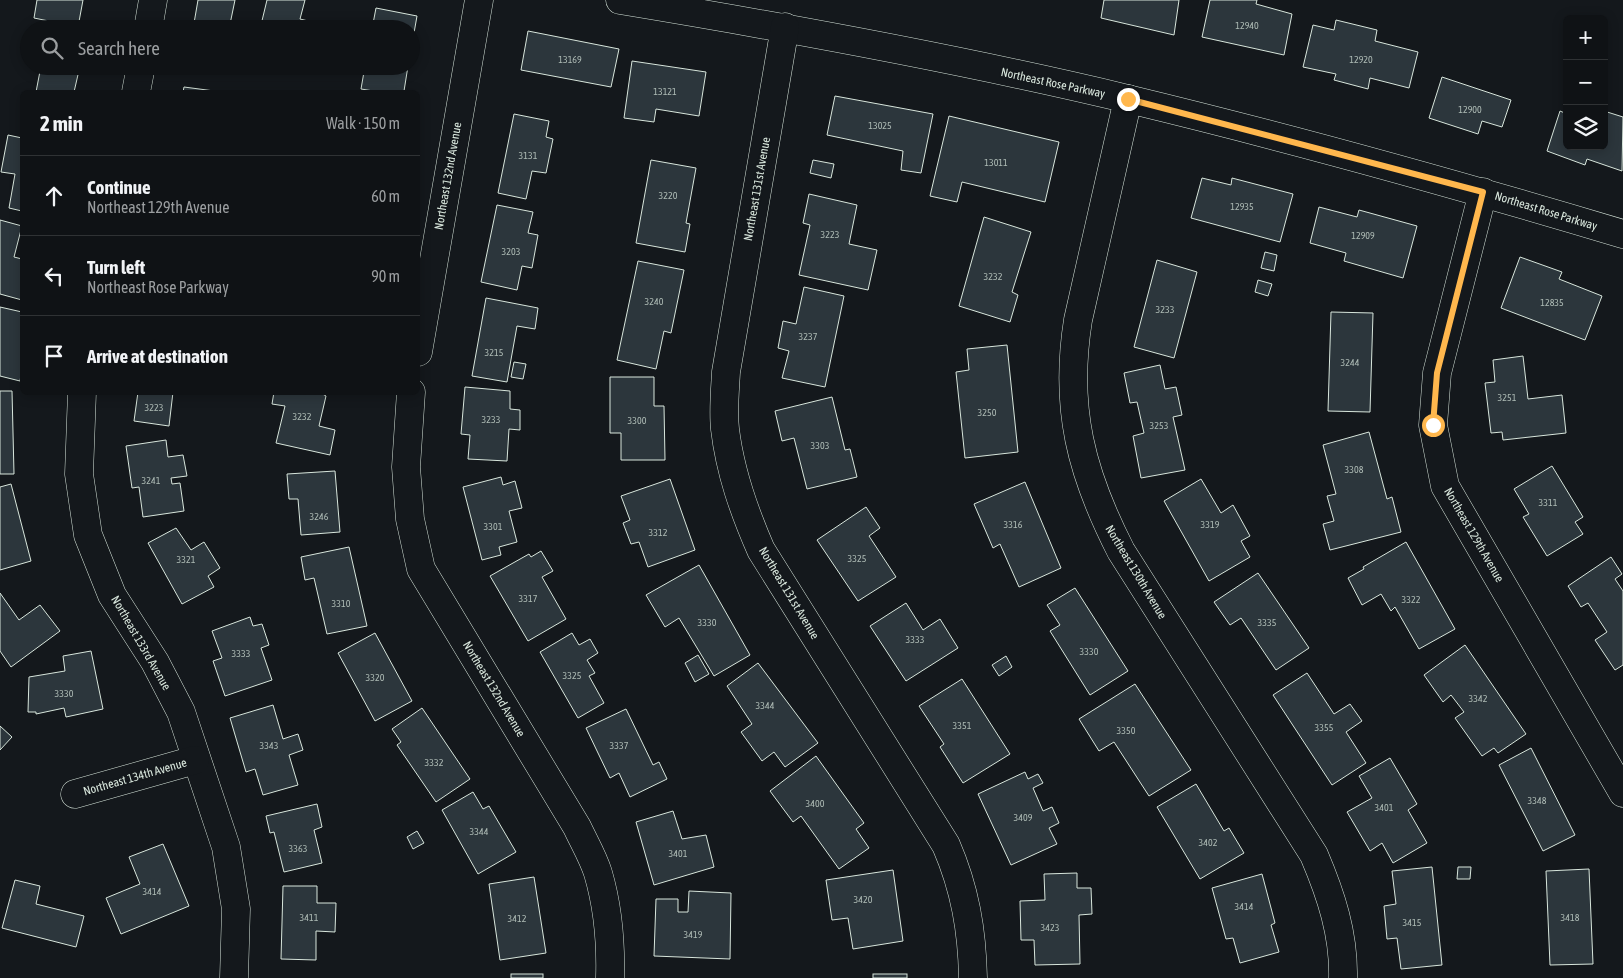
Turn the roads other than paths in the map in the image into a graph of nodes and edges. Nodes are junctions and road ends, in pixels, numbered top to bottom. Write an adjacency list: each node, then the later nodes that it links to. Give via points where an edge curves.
1 (153, 0): 4 (street)
2 (479, 0): 11 (street, Northeast 132nd Avenue)
3 (620, 0): 5 (street, Northeast Rose Parkway)
4 (150, 20)
5 (784, 27): 8 (street, Northeast Rose Parkway); 19 (street, Northeast 131st Avenue, via 726,372 725,428 733,474 761,550 946,845 960,878 967,909)
6 (139, 75): 7 (street)
7 (136, 90)
8 (1128, 99): 9 (street, Northeast Rose Parkway); 20 (street, Northeast 130th Avenue, via 1073,353 1074,398 1084,463 1100,509 1121,551 1314,855 1330,892 1340,928)
9 (1483, 192): 10 (street, Northeast Rose Parkway); 15 (street, Northeast 129th Avenue, via 1437,373 1433,425 1445,486)
10 (1623, 234)
11 (420, 340)
12 (82, 395): 14 (street, Northeast 133rd Avenue, via 79,474 88,534 112,595 155,662 180,712)
13 (411, 395): 18 (street, Northeast 132nd Avenue, via 406,467 410,519 422,569 577,827 597,872 604,899 611,949)
14 (195, 760): 16 (street, Northeast 134th Avenue); 17 (street, Northeast 133rd Avenue, via 226,847 236,909)
15 (1623, 793)
16 (75, 794)
17 (234, 978)
18 (610, 978)
19 (973, 978)
20 (1343, 978)

